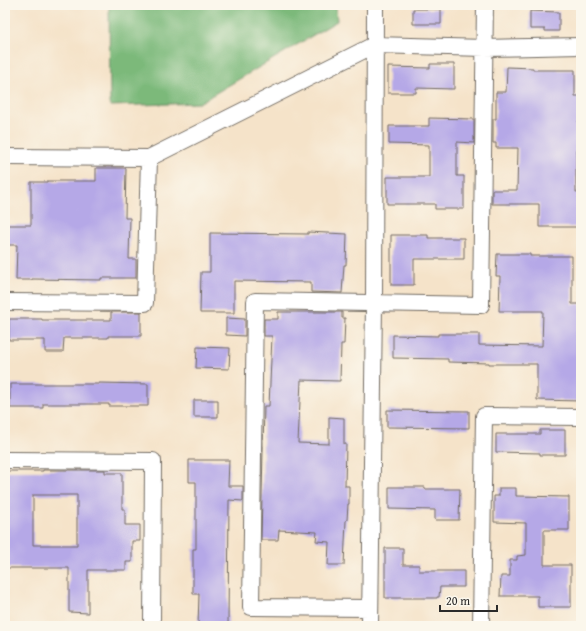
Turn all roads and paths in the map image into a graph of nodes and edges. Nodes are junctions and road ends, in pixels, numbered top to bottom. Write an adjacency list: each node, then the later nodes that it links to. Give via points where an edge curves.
1 (375, 5): 3 (street)
2 (485, 5): 5 (street)
3 (374, 45): 5 (street); 7 (street); 9 (street)
4 (581, 46): 5 (street)
5 (485, 48): 9 (street, via 481,305)
6 (5, 157): 7 (street)
7 (149, 158): 8 (street, via 144,303)
8 (5, 302)
9 (374, 303): 12 (street); 12 (street, via 255,301 251,599 251,607)
10 (581, 417): 15 (street, via 484,416)
11 (5, 460): 13 (street, via 153,461)
12 (370, 608): 14 (street)
13 (152, 626)
14 (370, 626)
15 (481, 626)

